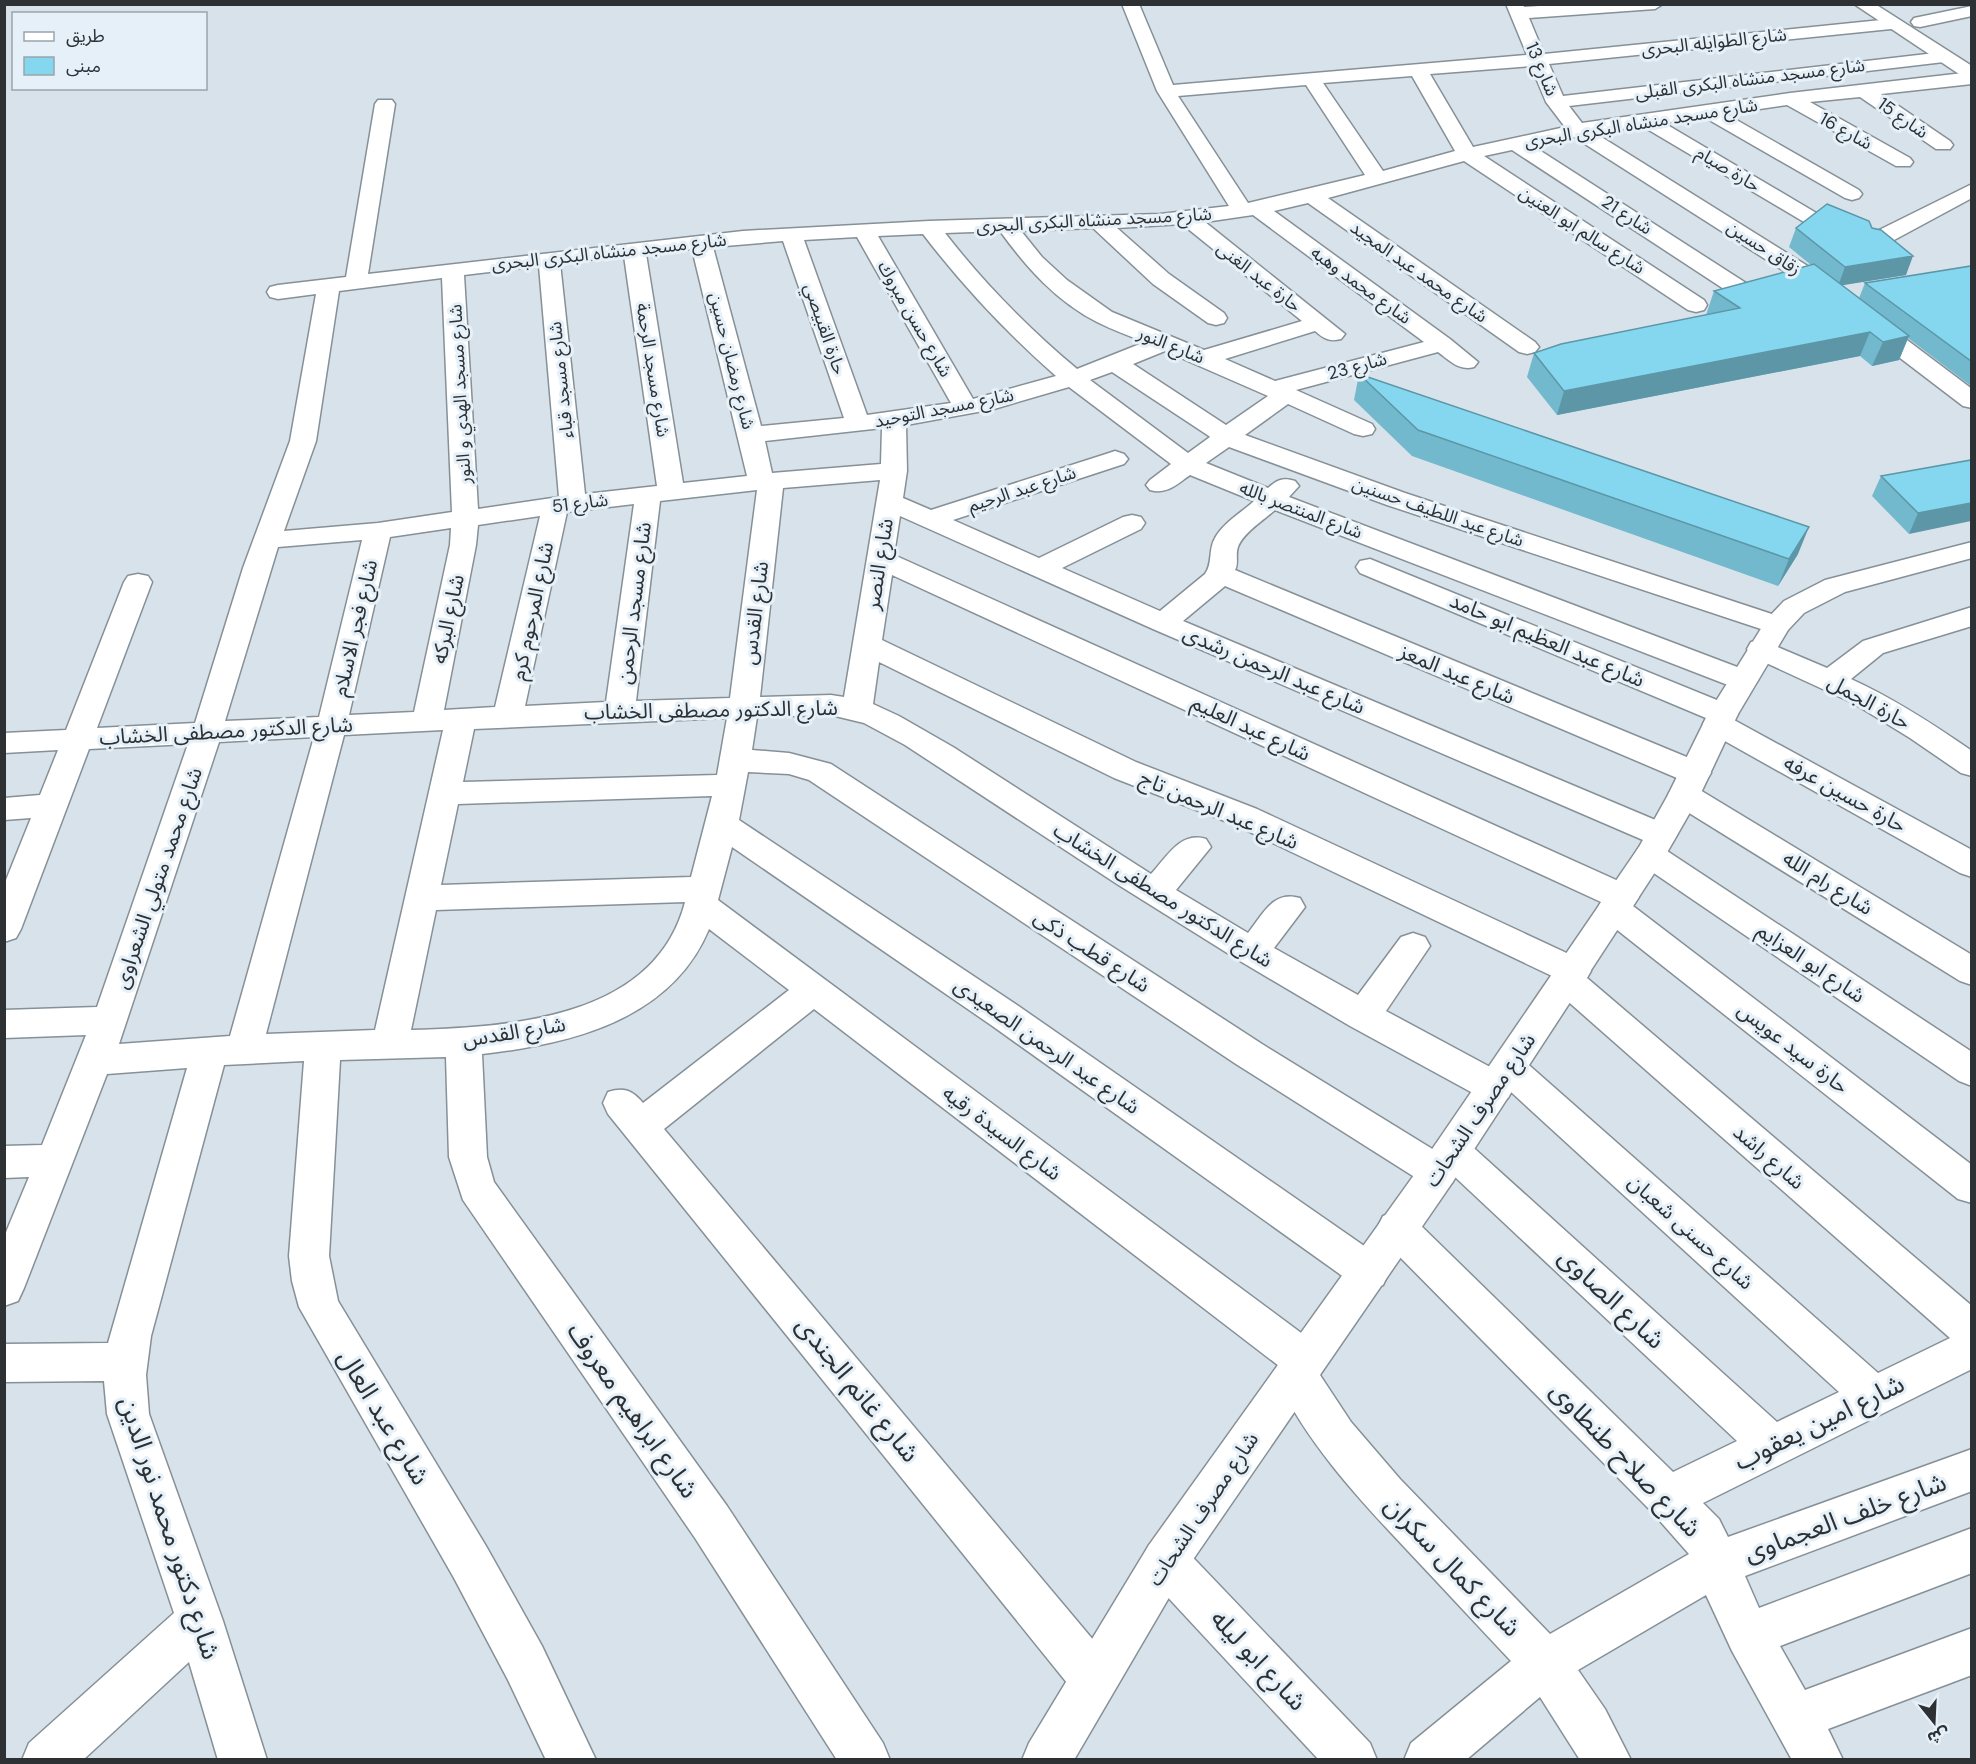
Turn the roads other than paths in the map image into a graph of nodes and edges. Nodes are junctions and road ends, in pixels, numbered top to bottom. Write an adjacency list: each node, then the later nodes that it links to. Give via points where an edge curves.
1 (1130, 4): 15 (street)
2 (1655, 4): 5 (street)
3 (1862, 4): 8 (street)
4 (1893, 4): 7 (street)
5 (1516, 9): 11 (street, شارع 13)
6 (1971, 11): 7 (street)
7 (1920, 22): 9 (street)
8 (1891, 24): 10 (street); 11 (street, شارع الطوايله البحرى)
9 (1971, 54)
10 (1944, 57): 13 (street); 18 (street, شارع مسجد منشاه البكرى القبلى)
11 (1536, 60): 12 (street, شارع الطوايله البحرى); 18 (street, شارع 13)
12 (1418, 70): 14 (street, شارع الطوايله البحرى); 25 (street)
13 (1971, 76): 16 (street, شارع مسجد منشاه البكرى البحرى)
14 (1311, 79): 15 (street, شارع الطوايله البحرى); 27 (street)
15 (1166, 91): 31 (street)
16 (1864, 91): 17 (street, شارع مسجد منشاه البكرى البحرى); 24 (street, شارع 15)
17 (1790, 99): 20 (street, شارع مسجد منشاه البكرى البحرى); 26 (street, شارع 16)
18 (1556, 102): 22 (street, شارع 13)
19 (385, 104): 44 (street, شارع محمد متولي الشعراوى)
20 (1707, 111): 21 (street, شارع مسجد منشاه البكرى البحرى); 29 (street)
21 (1645, 120): 22 (street, شارع مسجد منشاه البكرى البحرى); 33 (street, حارة صيام)
22 (1577, 130): 23 (street, شارع مسجد منشاه البكرى البحرى); 48 (street, زقاق حسين)
23 (1515, 143): 25 (street, شارع مسجد منشاه البكرى البحرى); 45 (street, شارع 21)
24 (1943, 145)
25 (1467, 154): 27 (street, شارع مسجد منشاه البكرى البحرى); 49 (street, شارع سالم ابو العنين)
26 (1903, 162)
27 (1378, 179): 30 (street, شارع مسجد منشاه البكرى البحرى)
28 (1971, 190): 40 (street)
29 (1852, 194)
30 (1312, 196): 31 (street, شارع مسجد منشاه البكرى البحرى); 53 (street, شارع محمد عبد المجيد)
31 (1250, 210): 32 (street, شارع مسجد منشاه البكرى البحرى); 52 (street, شارع محمد وهبه)
32 (1187, 218): 34 (street, شارع مسجد منشاه البكرى البحرى); 54 (street, حارة عبد الغنى, via 1326,328)
33 (1811, 218)
34 (1098, 222): 35 (street, شارع مسجد منشاه البكرى البحرى); 50 (street, via 1161,279)
35 (1006, 225): 36 (street, شارع مسجد منشاه البكرى البحرى); 51 (street, شارع النور, via 1034,262 1080,302 1104,317)
36 (930, 227): 37 (street, شارع مسجد منشاه البكرى البحرى); 59 (street, شارع المنتصر بالله, via 955,261)
37 (864, 230): 38 (street, شارع مسجد منشاه البكرى البحرى); 62 (street, شارع حسن مبروك)
38 (791, 234): 39 (street, شارع مسجد منشاه البكرى البحرى); 64 (street, حارة القبيصي)
39 (701, 241): 41 (street, شارع مسجد منشاه البكرى البحرى); 66 (street, شارع رمضان حسين)
40 (1875, 241)
41 (634, 248): 42 (street, شارع مسجد منشاه البكرى البحرى); 74 (street, شارع مسجد الرحمة)
42 (549, 258): 43 (street, شارع مسجد منشاه البكرى البحرى); 77 (street, شارع مسجد قباء)
43 (453, 270): 44 (street, شارع مسجد منشاه البكرى البحرى); 78 (street, شارع مسجد الهدي و النور)
44 (342, 283): 46 (street, شارع مسجد منشاه البكرى البحرى); 82 (street, شارع محمد متولي الشعراوى, via 303,441)
45 (1738, 288)
46 (278, 292)
47 (1857, 292): 48 (street)
48 (1834, 295): 58 (street, زقاق حسين)
49 (1696, 305)
50 (1216, 318)
51 (1165, 342): 54 (street, شارع النور); 56 (street, شارع مسجد التوحيد)
52 (1442, 344): 55 (street, شارع محمد وهبه); 60 (street, شارع 23)
53 (1527, 347)
54 (1203, 358): 60 (street, شارع النور)
55 (1466, 362)
56 (1115, 363): 59 (street, شارع مسجد التوحيد); 67 (street, شارع عبد اللطيف حسنين)
57 (1971, 372): 58 (street)
58 (1942, 377): 61 (street, زقاق حسين)
59 (1073, 379): 62 (street, شارع مسجد التوحيد); 69 (street, شارع المنتصر بالله)
60 (1279, 392): 65 (street, شارع النور); 67 (street)
61 (1971, 401)
62 (966, 407): 63 (street, شارع مسجد التوحيد)
63 (894, 418): 64 (street, شارع مسجد التوحيد); 71 (street, شارع النصر)
64 (858, 423): 66 (street, شارع مسجد التوحيد)
65 (1363, 429)
66 (751, 435): 72 (street, شارع رمضان حسين)
67 (1227, 436): 69 (street); 70 (street, شارع عبد اللطيف حسنين)
68 (1115, 459): 79 (street, شارع عبد الرحيم)
69 (1187, 464): 73 (street); 75 (street, شارع المنتصر بالله)
70 (1308, 467): 75 (street); 92 (street, شارع عبد اللطيف حسنين, via 1396,499)
71 (894, 471): 72 (street, شارع 51); 76 (street, شارع النصر)
72 (766, 482): 74 (street, شارع 51); 94 (street, شارع القدس)
73 (1159, 485)
74 (660, 494): 77 (street, شارع 51); 96 (street, شارع مسجد الرحمن)
75 (1271, 499): 87 (street, via 1228,538); 92 (street, شارع المنتصر بالله)
76 (889, 501): 79 (street, شارع عبد الرحمن رشدى); 84 (street, شارع النصر)
77 (564, 504): 78 (street, شارع 51); 97 (street, شارع المرحوم كرم)
78 (465, 518): 81 (street, شارع 51); 100 (street, شارع البركه, via 463,545)
79 (929, 519): 86 (street, شارع عبد الرحمن رشدى)
80 (1132, 523): 86 (street)
81 (378, 531): 82 (street, شارع 51); 101 (street, شارع فجر الاسلام)
82 (267, 540): 102 (street, شارع محمد متولي الشعراوى)
83 (1971, 550): 92 (street, شارع مصرف الشحات, via 1835,586 1794,607)
84 (880, 559): 91 (street, شارع النصر); 118 (street, شارع عبد العليم)
85 (1370, 567): 99 (street, شارع عبد العظيم ابو حامد)
86 (1039, 568): 90 (street, شارع عبد الرحمن رشدى)
87 (1220, 574): 90 (street); 107 (street, شارع عبد المعز)
88 (138, 582): 103 (street)
89 (1968, 622): 93 (street, via 1874,647)
90 (1163, 623): 112 (street, شارع عبد الرحمن رشدى)
91 (866, 644): 95 (street, شارع النصر); 124 (street, شارع عبد الرحمن تاج, via 1125,770 1246,818)
92 (1760, 651): 93 (street, حارة الجمل); 99 (street, شارع مصرف الشحات)
93 (1831, 680): 105 (street, حارة الجمل, via 1895,714)
94 (744, 707): 95 (street, شارع الدكتور مصطفى الخشاب, via 831,705); 96 (street, شارع الدكتور مصطفى الخشاب); 106 (street, شارع القدس)
95 (857, 709): 115 (street, شارع الدكتور مصطفى الخشاب, via 972,773)
96 (620, 711): 97 (street, شارع الدكتور مصطفى الخشاب)
97 (508, 717): 98 (street, شارع الدكتور مصطفى الخشاب)
98 (461, 719): 100 (street, شارع الدكتور مصطفى الخشاب); 108 (street)
99 (1721, 719): 107 (street, شارع مصرف الشحات); 114 (street, حارة حسين عرفه)
100 (427, 721): 101 (street, شارع الدكتور مصطفى الخشاب)
101 (332, 725): 102 (street, شارع الدكتور مصطفى الخشاب); 132 (street, شارع فجر الاسلام)
102 (207, 732): 103 (street, شارع الدكتور مصطفى الخشاب); 127 (street, شارع محمد متولي الشعراوى)
103 (78, 738): 104 (street, شارع الدكتور مصطفى الخشاب); 109 (street)
104 (4, 742)
105 (1971, 766)
106 (733, 773): 108 (street, شارع قطب ذكى); 111 (street, شارع القدس); 138 (street, شارع قطب ذكى, via 781,761 820,772 1249,1054)
107 (1689, 784): 112 (street, شارع مصرف الشحات); 123 (street, شارع رام الله)
108 (445, 793): 117 (street)
109 (52, 805): 110 (street); 120 (street)
110 (4, 809)
111 (722, 824): 116 (street, شارع القدس); 141 (street, شارع عبد الرحمن الصعيدى, via 1004,1015)
112 (1656, 845): 118 (street, شارع مصرف الشحات); 134 (street, شارع ابو العزايم)
113 (1195, 847): 115 (street)
114 (1971, 865)
115 (1154, 892): 122 (street, شارع الدكتور مصطفى الخشاب)
116 (702, 897): 117 (street); 125 (street, شارع السيدة رقيه); 129 (street, شارع القدس, via 684,945 664,970 629,998 567,1026)
117 (422, 898): 130 (street)
118 (1618, 903): 124 (street, شارع مصرف الشحات); 139 (street, حارة سيد عويس)
119 (1288, 907): 122 (street)
120 (4, 929)
121 (1413, 946): 126 (street)
122 (1252, 952): 126 (street, شارع الدكتور مصطفى الخشاب)
123 (1971, 972)
124 (1570, 976): 135 (street, شارع مصرف الشحات); 143 (street, شارع راشد)
125 (813, 991): 147 (street, شارع السيدة رقيه); 159 (street, شارع غانم الجندى, via 632,1114)
126 (1363, 1016): 135 (street, شارع الدكتور مصطفى الخشاب)
127 (110, 1020): 128 (street); 133 (street, شارع محمد متولي الشعراوى)
128 (4, 1024)
129 (463, 1041): 130 (street, شارع القدس); 164 (street, شارع ابراهيم معروف, via 468,1157 477,1188 711,1522)
130 (390, 1044): 131 (street, شارع القدس)
131 (323, 1046): 132 (street, شارع القدس); 163 (street, شارع عبد العال, via 309,1256 319,1307 470,1562)
132 (227, 1051): 133 (street, شارع القدس); 145 (street, شارع دكتور محمد نور الدين)
133 (95, 1060): 136 (street, شارع محمد متولي الشعراوى)
134 (1971, 1071)
135 (1502, 1078): 138 (street, شارع مصرف الشحات); 148 (street, شارع حسنى شعبان)
136 (55, 1161): 137 (street); 142 (street, شارع محمد متولي الشعراوى)
137 (4, 1162)
138 (1445, 1162): 140 (street, شارع مصرف الشحات); 149 (street, شارع الصاوى)
139 (1971, 1187)
140 (1397, 1228): 141 (street, شارع مصرف الشحات); 151 (street, شارع صلاح طنطاوى)
141 (1369, 1272): 147 (street, شارع مصرف الشحات)
142 (4, 1288)
143 (1971, 1332)
144 (1971, 1348): 148 (street, شارع امين يعقوب)
145 (124, 1362): 146 (street); 155 (street, شارع دكتور محمد نور الدين, via 128,1413)
146 (4, 1363)
147 (1300, 1368): 153 (street, شارع مصرف الشحات); 158 (street, شارع كمال سكران, via 1336,1436 1384,1494)
148 (1873, 1395): 149 (street, شارع امين يعقوب)
149 (1772, 1445): 151 (street, شارع امين يعقوب)
150 (1971, 1470): 154 (street, شارع خلف العجماوى)
151 (1668, 1497): 154 (street, شارع صلاح طنطاوى, via 1703,1535)
152 (1971, 1550): 156 (street)
153 (1165, 1561): 159 (street, شارع مصرف الشحات); 166 (street, شارع ابو ليله)
154 (1718, 1563): 156 (street, شارع صلاح طنطاوى); 158 (street, شارع خلف العجماوى)
155 (200, 1621): 161 (street); 162 (street, شارع دكتور محمد نور الدين)
156 (1748, 1635): 160 (street, شارع صلاح طنطاوى)
157 (1971, 1652): 160 (street)
158 (1545, 1663): 167 (street, شارع خلف العجماوى); 168 (street, شارع كمال سكران)
159 (1093, 1677): 165 (street, شارع مصرف الشحات)
160 (1796, 1717): 169 (street, شارع صلاح طنطاوى)
161 (46, 1760)
162 (243, 1760)
163 (572, 1760)
164 (866, 1760)
165 (1046, 1760)
166 (1353, 1760)
167 (1428, 1760)
168 (1607, 1760)
169 (1819, 1760)

